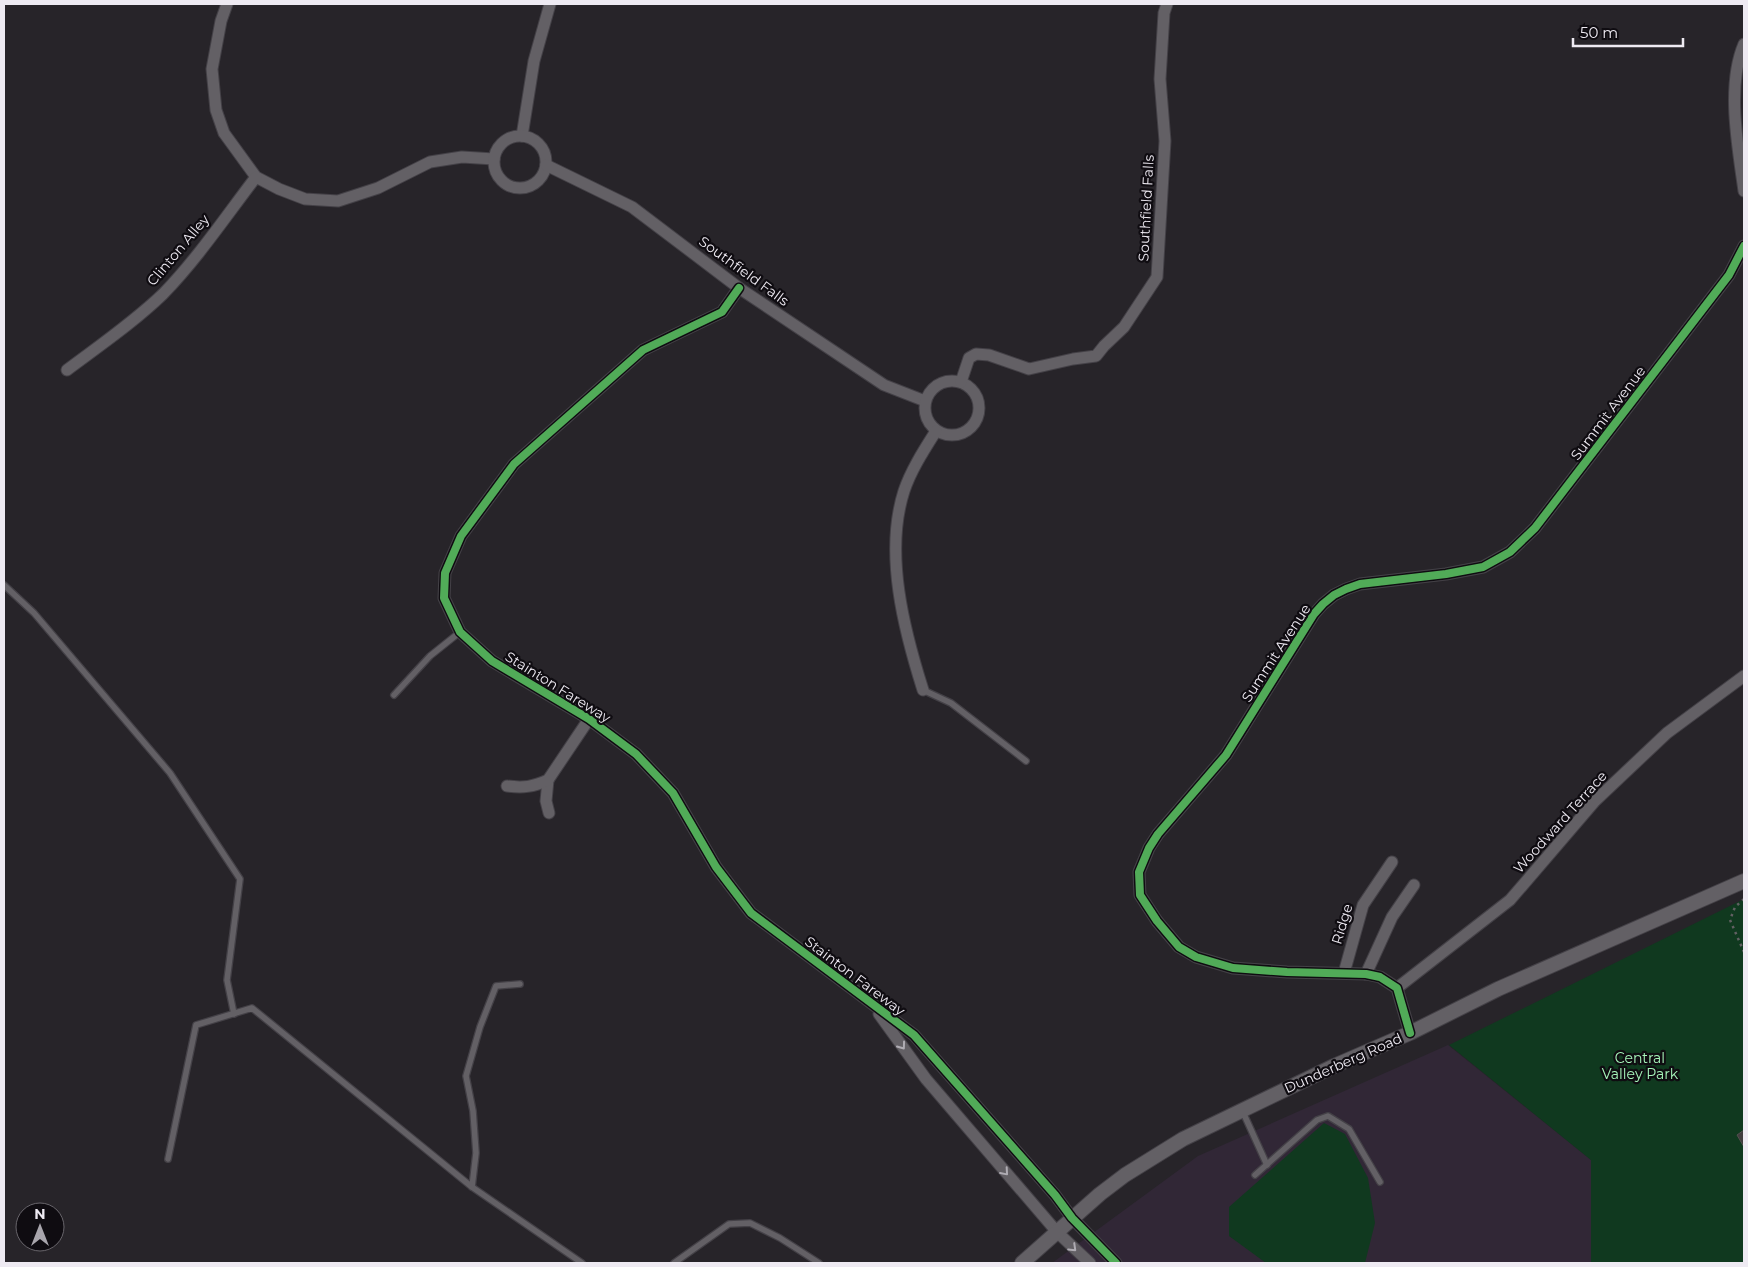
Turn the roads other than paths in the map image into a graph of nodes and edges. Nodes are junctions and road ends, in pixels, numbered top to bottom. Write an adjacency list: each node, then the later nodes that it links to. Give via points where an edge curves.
1 (227, 4): 8 (street, via 212,69 216,110 224,133)
2 (550, 4): 5 (street, via 534,61)
3 (1167, 4): 13 (street, Southfield Falls, via 1160,78 1165,141 1157,277 1124,327 1096,356 1029,369 989,355 976,354 969,358)
4 (1744, 44): 9 (street, via 1736,83 1736,126)
5 (522, 136): 6 (street, via 504,142); 7 (street, via 541,146)
6 (494, 159): 7 (street, via 500,178 517,188 536,182); 8 (street, via 462,157 430,162 378,188 338,201 305,199)
7 (546, 165): 11 (street, Southfield Falls, via 632,207)
8 (256, 177): 12 (street, Clinton Alley, via 188,266 162,294)
9 (1744, 190)
10 (1744, 246): 29 (street, Summit Avenue, via 1729,276 1535,528 1510,552 1483,567 1360,584 1334,595 1323,604 1226,756 1164,826 1149,848 1139,872 1140,895 1156,921 1179,947 1196,957 1232,968)
11 (739, 288): 14 (street, Southfield Falls, via 884,385); 17 (street, Stainton Fareway, via 722,312 644,350 514,464 461,536 445,573 444,598)
12 (67, 370)
13 (961, 382): 14 (street, via 939,383); 15 (street, via 978,397 977,420 970,429 959,434 947,435)
14 (925, 401): 15 (street, via 926,417)
15 (936, 431): 19 (street, via 904,490 896,535 898,590 911,653)
16 (4, 585): 34 (lane, via 34,613 170,773 240,879 227,980)
17 (460, 632): 20 (lane, via 430,656); 21 (street, Stainton Fareway, via 492,661)
18 (1744, 676): 32 (street, Woodward Terrace, via 1667,733 1595,802 1510,900)
19 (923, 690): 22 (lane, via 951,703)
20 (394, 695)
21 (589, 718): 23 (street); 33 (street, Stainton Fareway, via 636,754 673,793 716,867 751,913)
22 (1026, 761)
23 (548, 780): 24 (street, via 524,788); 25 (street, via 546,801)
24 (507, 786)
25 (549, 813)
26 (1392, 862): 29 (street, Ridge, via 1362,905)
27 (1744, 881): 35 (street, Dunderberg Road, via 1498,989)
28 (1414, 885): 30 (street, via 1392,918)
29 (1344, 973): 30 (street, Summit Avenue)
30 (1366, 974): 32 (street, Summit Avenue, via 1380,977)
31 (520, 984): 45 (lane, via 496,986 466,1076 476,1153)
32 (1397, 988): 35 (street)
33 (874, 1006): 36 (street, Stainton Fareway, via 914,1035); 37 (street, Stainton Fareway, one-way to 37)
34 (234, 1014): 41 (lane, via 196,1025); 45 (lane, via 252,1008)
35 (1410, 1033): 38 (street, Dunderberg Road)
36 (941, 1064): 37 (street); 39 (street, Stainton Fareway)
37 (924, 1077): 40 (street, Stainton Fareway)
38 (1242, 1110): 42 (lane); 46 (street, Dunderberg Road, via 1183,1139 1125,1175)
39 (1003, 1136): 40 (street); 46 (street, Stainton Fareway)
40 (985, 1149): 47 (street, Stainton Fareway, one-way to 47)
41 (168, 1159)
42 (1267, 1165): 43 (lane); 44 (lane, via 1317,1120 1328,1116 1349,1129)
43 (1255, 1175)
44 (1380, 1182)
45 (472, 1187): 48 (lane)
46 (1072, 1218): 47 (street, Dunderberg Road); 53 (street, Stainton Fareway)
47 (1057, 1232): 51 (street, Dunderberg Road); 52 (street, Stainton Fareway, one-way to 52)
48 (582, 1263)
49 (674, 1263): 50 (lane, via 729,1224 750,1223)
50 (819, 1263)
51 (1022, 1263)
52 (1090, 1263)
53 (1116, 1263)

